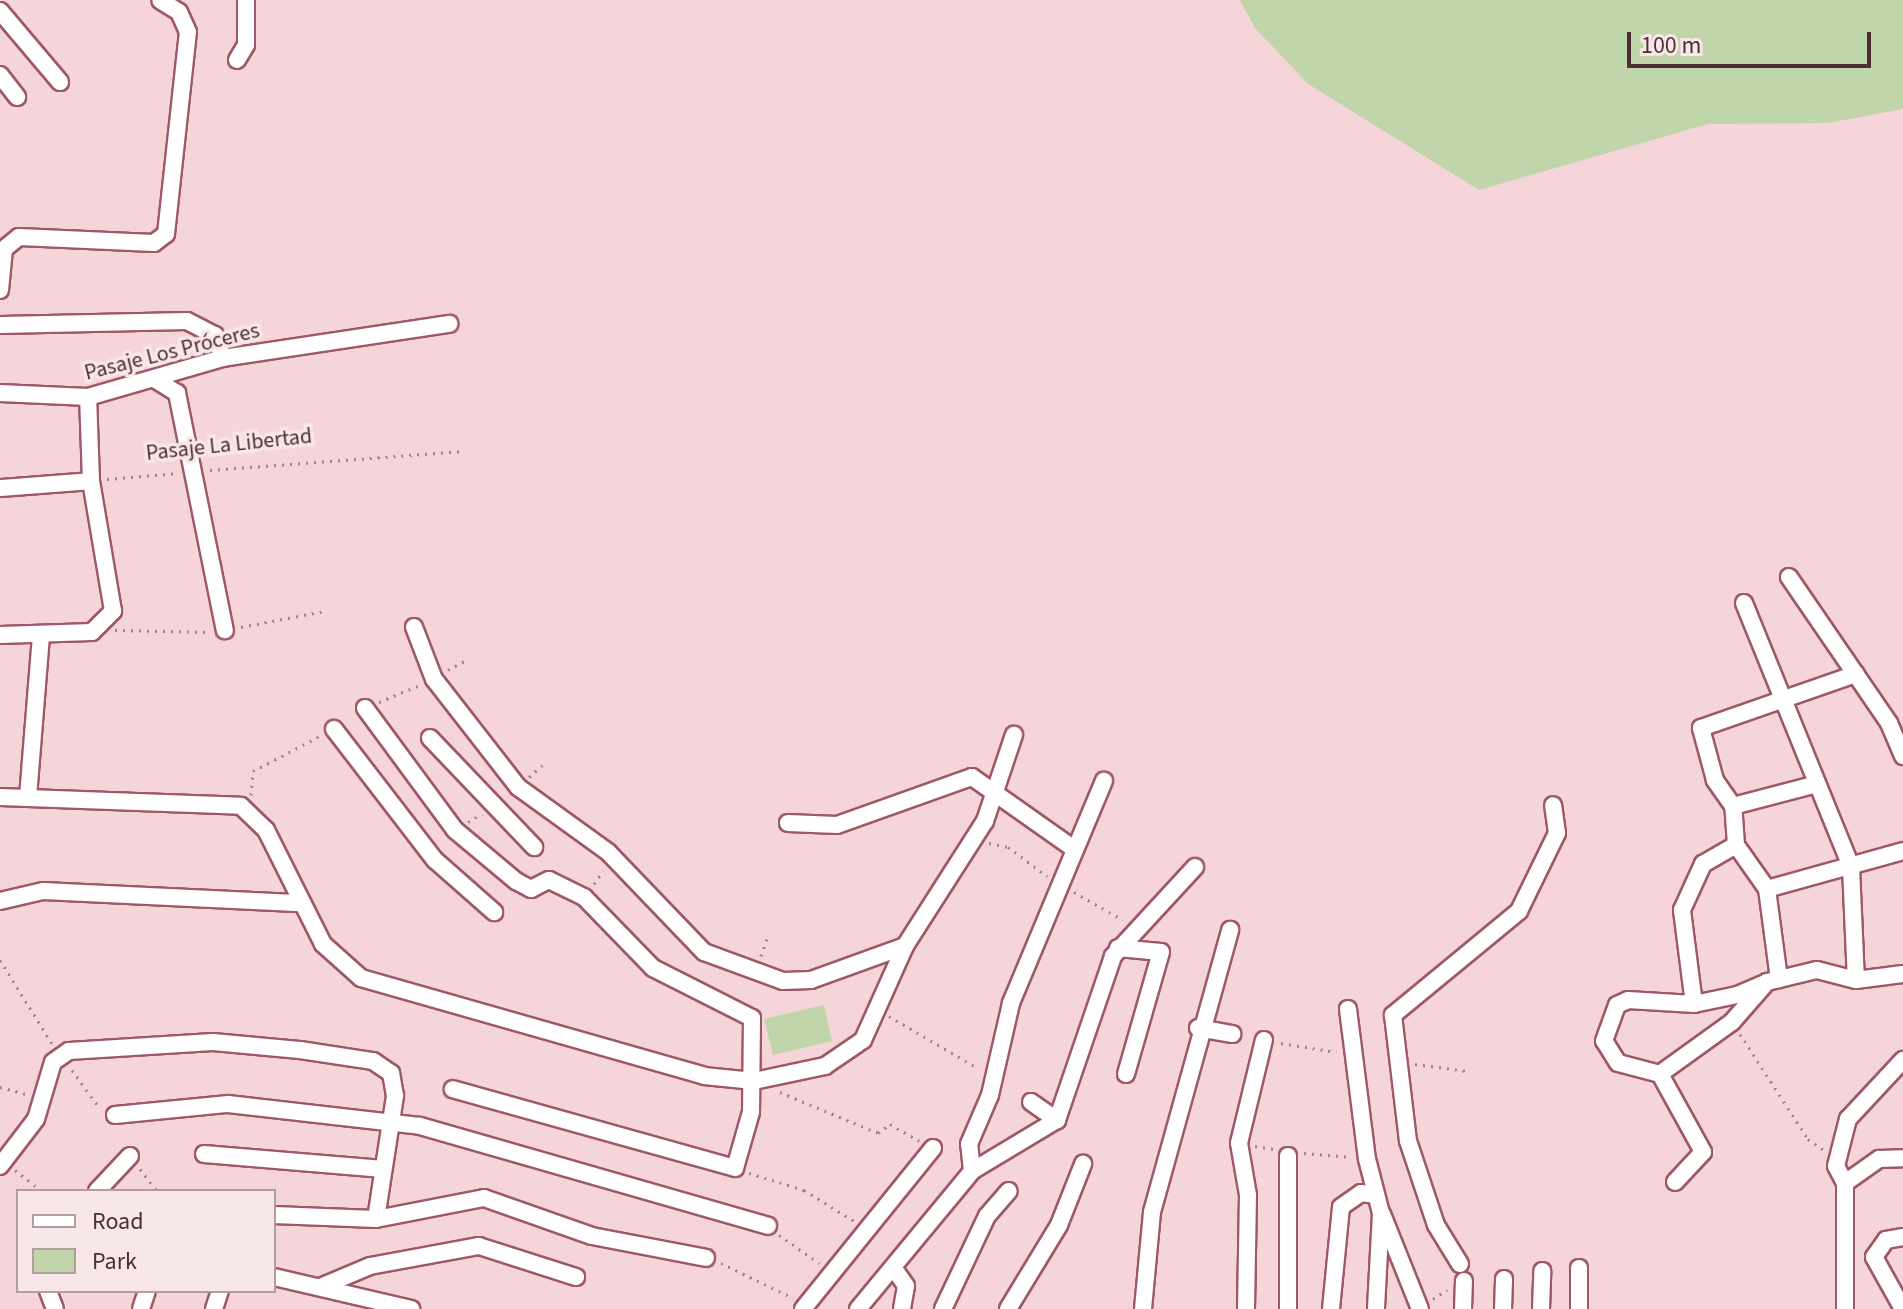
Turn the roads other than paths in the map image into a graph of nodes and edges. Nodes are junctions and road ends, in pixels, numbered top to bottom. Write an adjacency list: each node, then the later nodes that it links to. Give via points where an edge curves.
1 (160, 0): 8 (street, via 179,12 188,32 166,234 154,243 19,237 4,249)
2 (246, 0): 4 (street, via 246,45)
3 (0, 11): 6 (street)
4 (237, 60)
5 (0, 75): 7 (street)
6 (60, 82)
7 (17, 97)
8 (0, 290)
9 (449, 324): 11 (street, Pasaje Los Próceres)
10 (0, 325): 11 (street, via 187,321 215,335)
11 (223, 358): 12 (street, Pasaje Los Próceres)
12 (156, 380): 14 (street, Pasaje Los Próceres); 20 (street, via 177,393)
13 (0, 393): 14 (street, Pasaje Los Próceres)
14 (88, 397): 15 (street)
15 (91, 481): 16 (street); 22 (street, via 113,611 92,632)
16 (0, 488)
17 (1789, 577): 23 (street)
18 (1744, 603): 24 (street)
19 (414, 627): 50 (street, via 434,679 518,787 613,858 686,939 756,974 811,980)
20 (225, 630)
21 (0, 635): 22 (street)
22 (41, 635): 35 (street)
23 (1856, 674): 24 (street); 26 (street)
24 (1783, 698): 32 (street); 37 (street, via 1701,728 1715,780)
25 (365, 708): 63 (street, via 455,830 531,889 549,880 584,897 653,968 751,1017)
26 (1896, 725): 30 (street)
27 (334, 729): 48 (street, via 435,860)
28 (1014, 735): 33 (street)
29 (430, 738): 40 (street)
30 (1903, 756)
31 (1104, 781): 41 (street)
32 (1817, 784): 37 (street); 44 (street)
33 (991, 790): 38 (street, via 966,776 837,825); 41 (street); 50 (street, via 985,821)
34 (0, 797): 35 (street)
35 (28, 797): 47 (street, via 226,802 256,816)
36 (1553, 805): 108 (street, via 1557,833 1519,911 1393,1015 1408,1141 1447,1250 1462,1272)
37 (1733, 806): 39 (street)
38 (788, 823)
39 (1736, 845): 45 (street); 55 (street, via 1703,864 1680,917)
40 (534, 847)
41 (1074, 849): 77 (street, via 1011,1003 994,1078 969,1144)
42 (1903, 851): 44 (street)
43 (1195, 867): 51 (street)
44 (1851, 867): 45 (street); 53 (street)
45 (1767, 889): 54 (street)
46 (0, 901): 47 (street, via 43,891)
47 (301, 903): 63 (street, via 323,944 361,978 704,1076)
48 (494, 912)
49 (1230, 930): 57 (street)
50 (905, 946): 63 (street, via 879,1010 848,1056)
51 (1118, 948): 61 (street, via 1161,952); 67 (street)
52 (1903, 974): 53 (street)
53 (1856, 980): 54 (street, via 1817,970)
54 (1773, 981): 55 (street); 62 (street, via 1732,1022)
55 (1694, 1004): 62 (street, via 1628,1000 1606,1029 1604,1041 1618,1063)
56 (1348, 1009): 82 (street)
57 (1198, 1028): 58 (street); 102 (street, via 1152,1212)
58 (1232, 1034)
59 (1264, 1040): 103 (street, via 1239,1143 1248,1184)
60 (1903, 1060): 79 (street, via 1848,1119 1836,1166)
61 (1126, 1074)
62 (1660, 1074): 78 (street, via 1703,1152)
63 (754, 1081): 64 (street, via 735,1168)
64 (453, 1089)
65 (1031, 1102): 67 (street)
66 (115, 1115): 68 (street, via 228,1104)
67 (1057, 1120): 77 (street)
68 (389, 1123): 75 (street, via 395,1083 373,1061 213,1042 60,1055 45,1099); 76 (street); 86 (street, via 455,1134 595,1182)
69 (933, 1148): 96 (street)
70 (204, 1154): 76 (street)
71 (130, 1156): 80 (street)
72 (1288, 1156): 104 (street)
73 (1903, 1158): 79 (street, via 1879,1159)
74 (1083, 1164): 101 (street, via 1059,1225)
75 (0, 1165)
76 (383, 1169): 85 (street)
77 (972, 1171): 90 (street)
78 (1675, 1182)
79 (1845, 1183): 112 (street)
80 (99, 1189)
81 (1009, 1191): 100 (street, via 987,1216)
82 (1376, 1195): 83 (street); 105 (street, via 1361,1193 1341,1207)
83 (1381, 1213): 106 (street); 107 (street)
84 (276, 1215): 85 (street)
85 (376, 1219): 88 (street, via 484,1198 592,1236)
86 (768, 1226)
87 (1903, 1237): 113 (street, via 1886,1240 1874,1257)
88 (706, 1258)
89 (1579, 1268): 111 (street)
90 (895, 1270): 98 (street); 99 (street, via 906,1286)
91 (1542, 1271): 110 (street)
92 (276, 1277): 95 (street)
93 (576, 1277): 95 (street, via 479,1246 370,1266)
94 (1504, 1279): 109 (street)
95 (320, 1287): 97 (street)
96 (804, 1308)
97 (411, 1309)
98 (858, 1309)
99 (902, 1309)
100 (943, 1309)
101 (1008, 1309)
102 (1143, 1309)
103 (1246, 1309)
104 (1288, 1309)
105 (1331, 1309)
106 (1376, 1309)
107 (1420, 1309)
108 (1463, 1309)
109 (1503, 1309)
110 (1541, 1309)
111 (1579, 1309)
112 (1845, 1309)
113 (1903, 1309)

